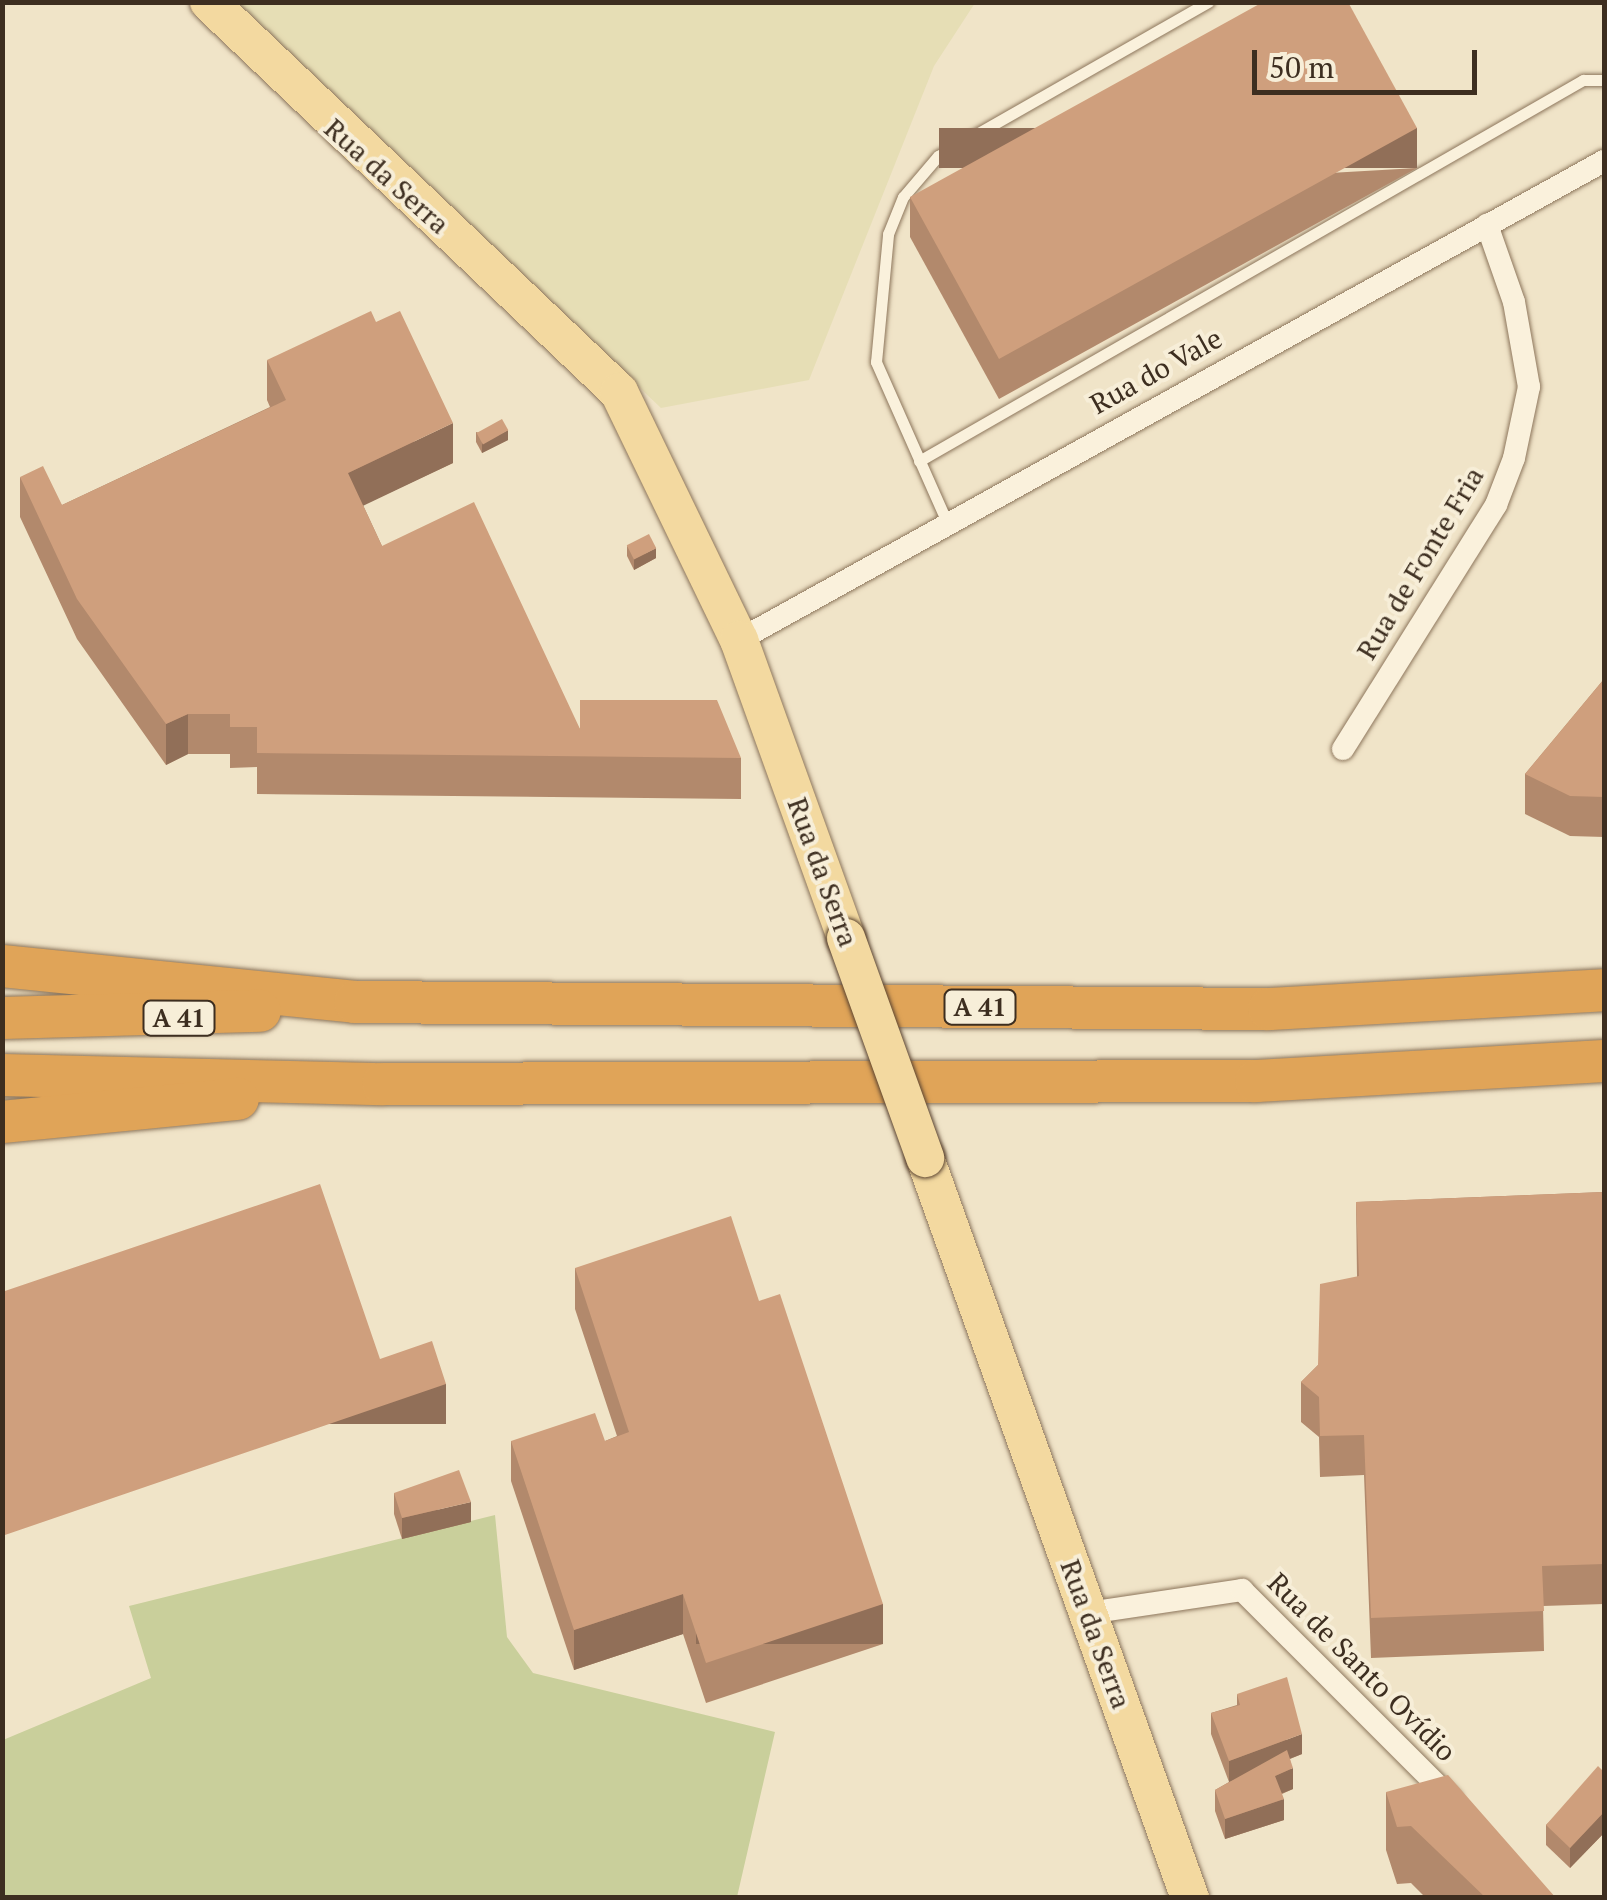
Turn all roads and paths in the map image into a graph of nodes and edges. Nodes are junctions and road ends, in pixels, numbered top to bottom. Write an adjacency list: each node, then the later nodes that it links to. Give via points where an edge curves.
1 (208, 2): 8 (main road, Rua da Serra, via 620,392)
2 (1208, 2): 6 (lane, via 938,156 903,197 873,339)
3 (1604, 80): 6 (lane, via 1583,80)
4 (1604, 162): 5 (street, Rua do Vale)
5 (1487, 226): 7 (street, Rua do Vale); 9 (street, Rua de Fonte Fria, via 1514,302 1529,387 1514,458 1496,505)
6 (918, 461): 7 (lane)
7 (946, 520): 8 (street, Rua do Vale)
8 (739, 640): 18 (main road, Rua da Serra, bridge)
9 (1343, 748)
10 (2, 966): 12 (highway)
11 (1604, 990): 12 (highway, A 41, via 1269,1009)
12 (354, 1002): 13 (highway, A 41, via 186,1018)
13 (2, 1018)
14 (1604, 1061): 16 (highway, A 41, via 1256,1081)
15 (2, 1075): 16 (highway, A 41)
16 (383, 1084): 17 (highway)
17 (2, 1122)
18 (1088, 1613): 19 (street, Rua de Santo Ovídio, via 1242,1590); 20 (main road, Rua da Serra)
19 (1466, 1814)
20 (1190, 1898)

